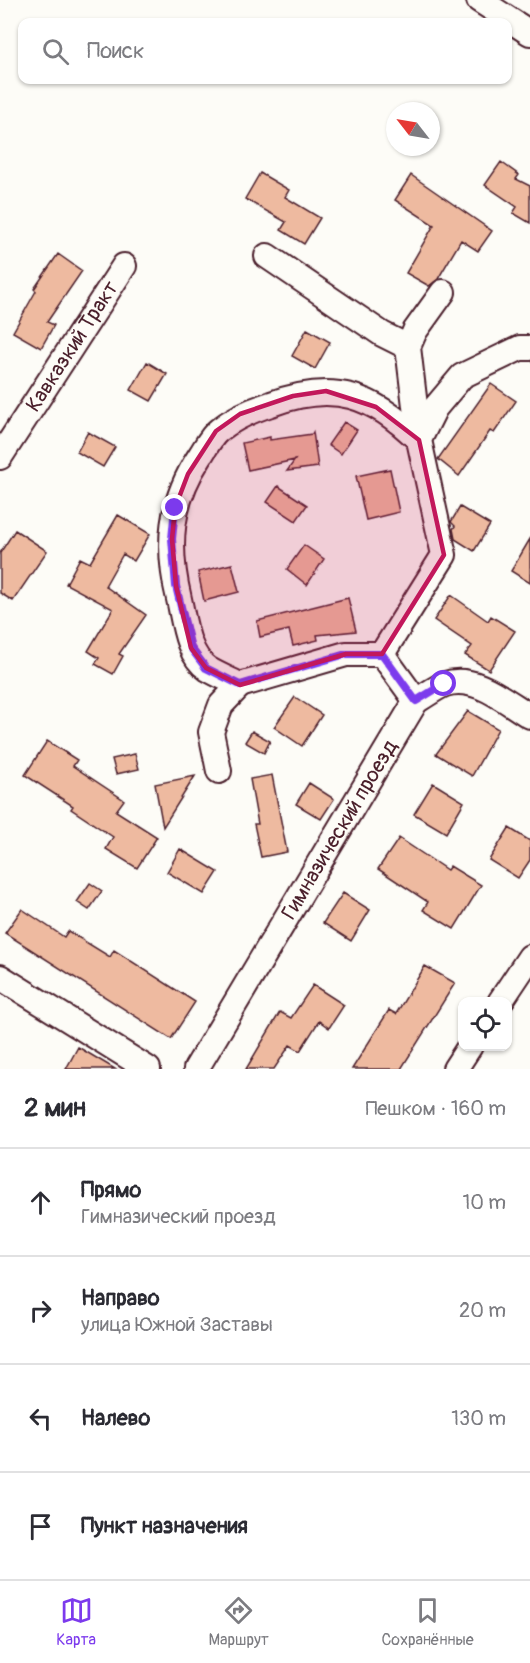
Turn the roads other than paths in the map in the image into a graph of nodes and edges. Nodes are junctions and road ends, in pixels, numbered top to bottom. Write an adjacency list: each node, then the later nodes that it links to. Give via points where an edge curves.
1 (479, 0): 2 (street)
2 (507, 18)
3 (512, 21): 4 (street)
4 (530, 33)
5 (267, 256): 8 (street, via 382,334)
6 (124, 266): 11 (street, Кавказкий Тракт)
7 (443, 292): 8 (street)
8 (408, 347): 10 (street)
9 (530, 348): 10 (street, via 520,348 462,376 435,408)
10 (418, 440): 12 (street, via 444,555); 13 (street, via 399,421 376,407 352,396 326,391 294,396 240,414 216,431 188,474 175,508 172,539 176,586 191,648 206,668)
11 (0, 457)
12 (382, 654): 13 (street, via 346,654); 14 (street)
13 (240, 685): 16 (street, via 221,705 211,732)
14 (416, 701): 15 (street, Гимназический проезд, via 444,684 466,681); 22 (street, Гимназический проезд)
15 (530, 717)
16 (219, 771)
17 (530, 957): 19 (street)
18 (5, 980): 21 (street)
19 (503, 997)
20 (467, 1051): 23 (street)
21 (148, 1069)
22 (196, 1069)
23 (455, 1069)

